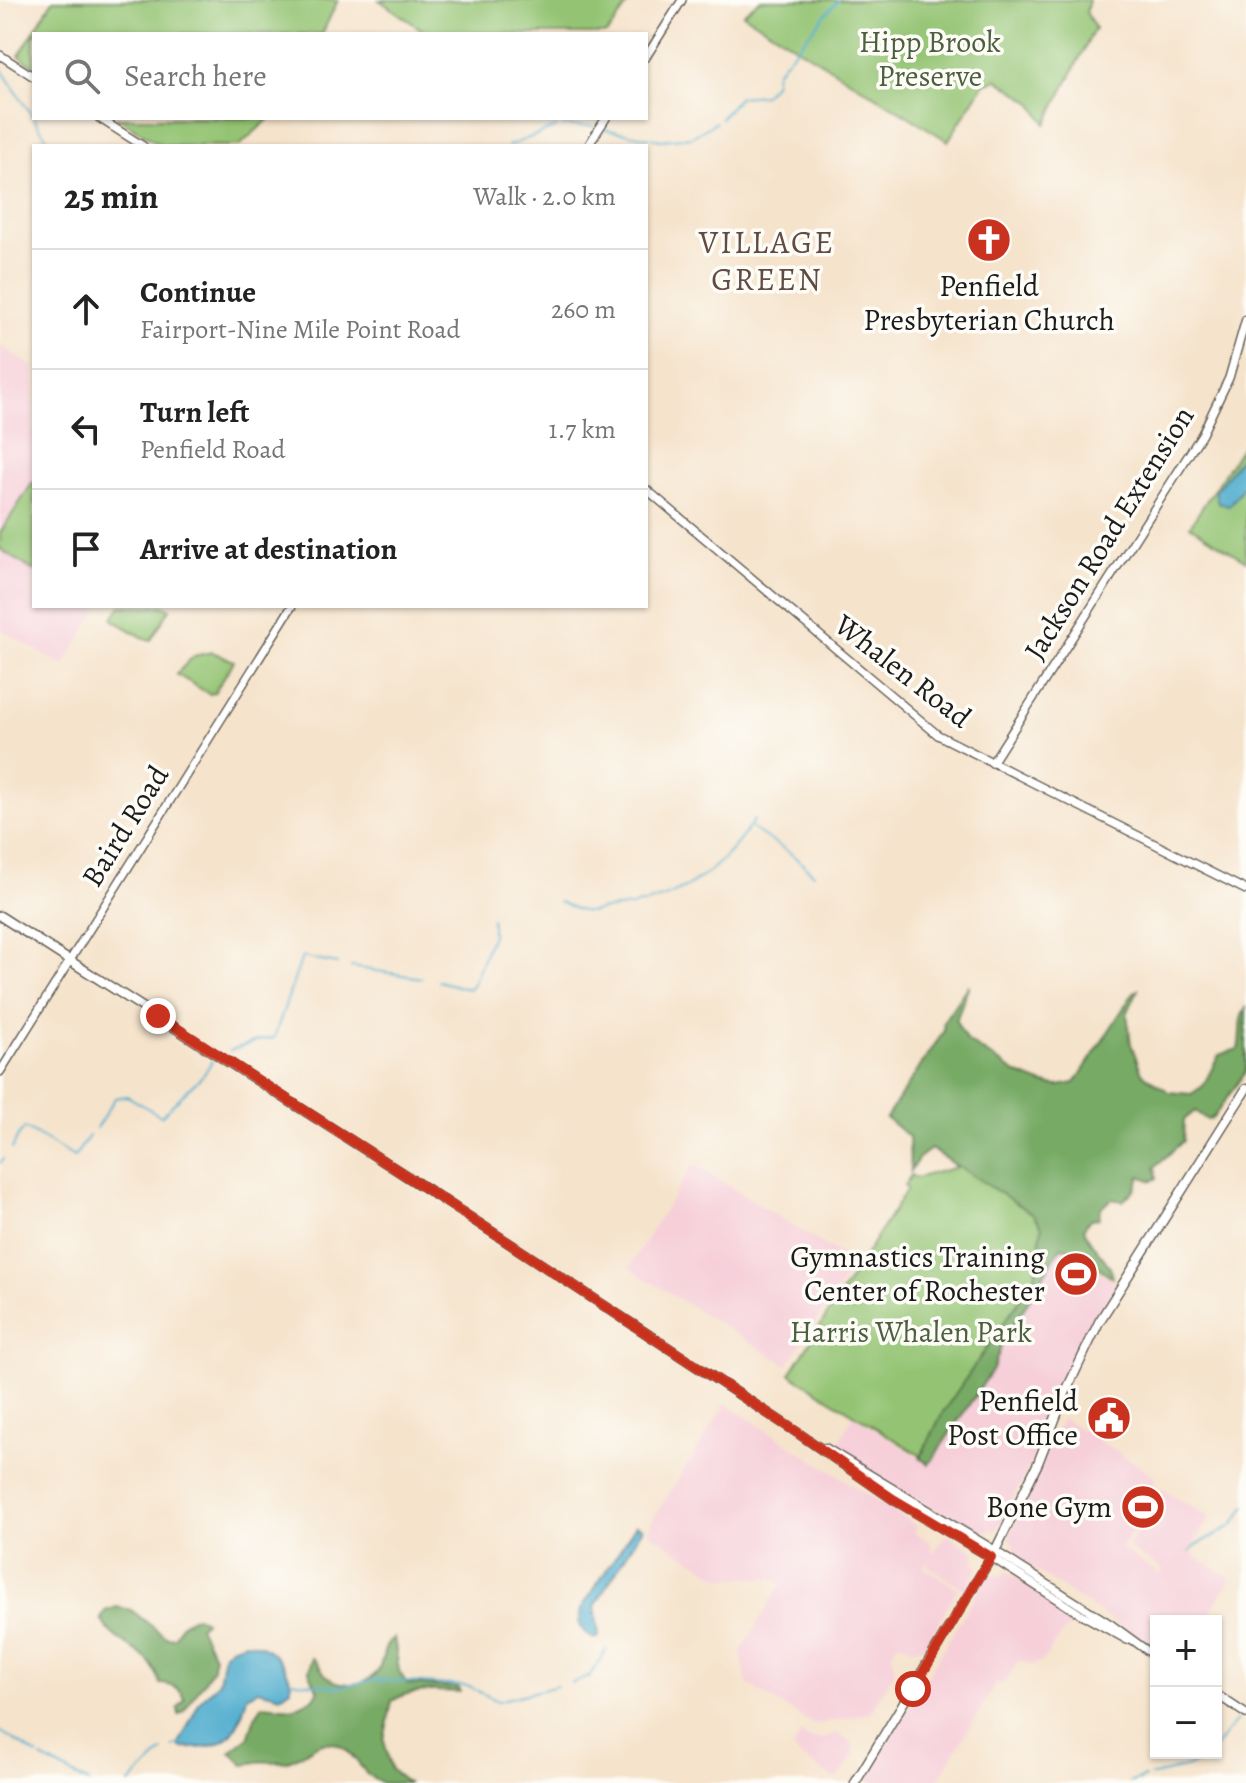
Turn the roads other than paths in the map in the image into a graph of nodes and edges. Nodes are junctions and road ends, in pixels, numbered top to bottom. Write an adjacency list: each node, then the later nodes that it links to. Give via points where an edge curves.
1 (682, 0): 2 (street)
2 (648, 54)
3 (0, 55): 4 (street)
4 (32, 76)
5 (102, 120): 7 (street)
6 (605, 120): 8 (street)
7 (140, 144)
8 (589, 144)
9 (1246, 319): 12 (street, Jackson Road Extension, via 1229,378 1202,434)
10 (648, 491): 12 (street, Whalen Road, via 909,712 946,740)
11 (291, 608): 15 (street, Baird Road)
12 (992, 763): 13 (street, Whalen Road)
13 (1246, 890)
14 (0, 916): 15 (main road)
15 (68, 960): 16 (street, Baird Road); 18 (main road, via 893,1499)
16 (0, 1072)
17 (1246, 1089): 18 (main road, via 1099,1322)
18 (993, 1554): 19 (street); 22 (main road)
19 (1150, 1653)
20 (1222, 1698): 21 (street)
21 (1246, 1714)
22 (855, 1783)

